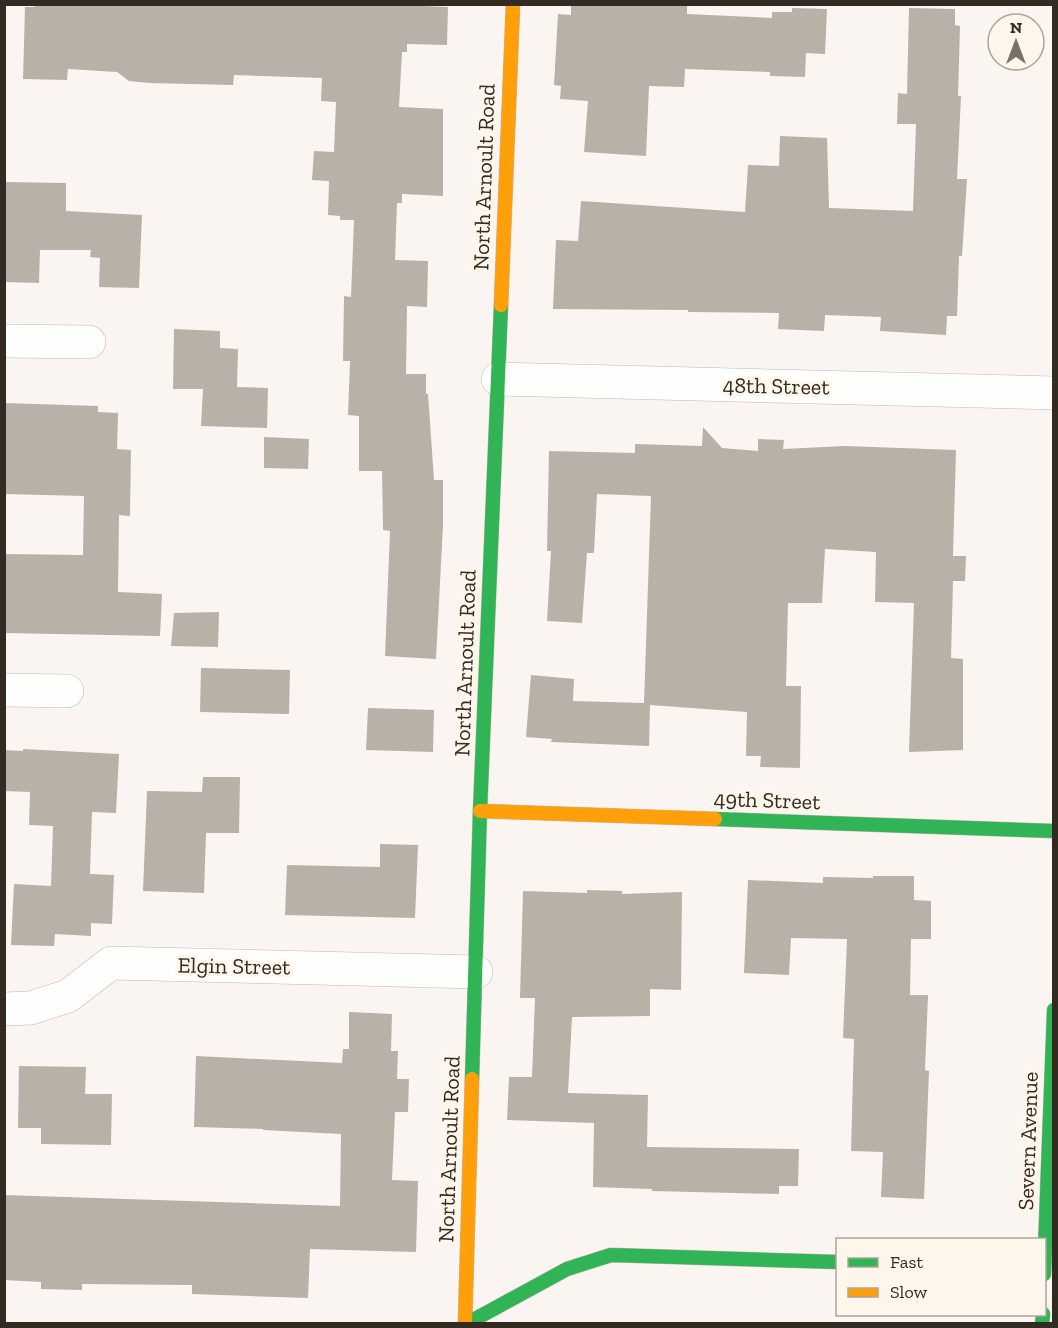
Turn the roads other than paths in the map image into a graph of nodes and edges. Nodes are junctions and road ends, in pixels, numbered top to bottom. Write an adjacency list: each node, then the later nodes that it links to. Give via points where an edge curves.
1 (513, 4): 4 (street, North Arnoult Road)
2 (4, 341): 3 (street)
3 (89, 342)
4 (498, 379): 5 (street, 48th Street); 8 (street, North Arnoult Road)
5 (1053, 393)
6 (4, 690): 7 (street)
7 (67, 691)
8 (480, 812): 9 (street, 49th Street); 10 (street, North Arnoult Road)
9 (1053, 831)
10 (476, 972): 11 (street, Elgin Street, via 111,963 68,996 31,1008); 15 (street, North Arnoult Road)
11 (4, 1009)
12 (1053, 1010): 13 (street, Severn Avenue)
13 (1046, 1238)
14 (836, 1262): 15 (street, via 611,1255 567,1269)
15 (466, 1323)

